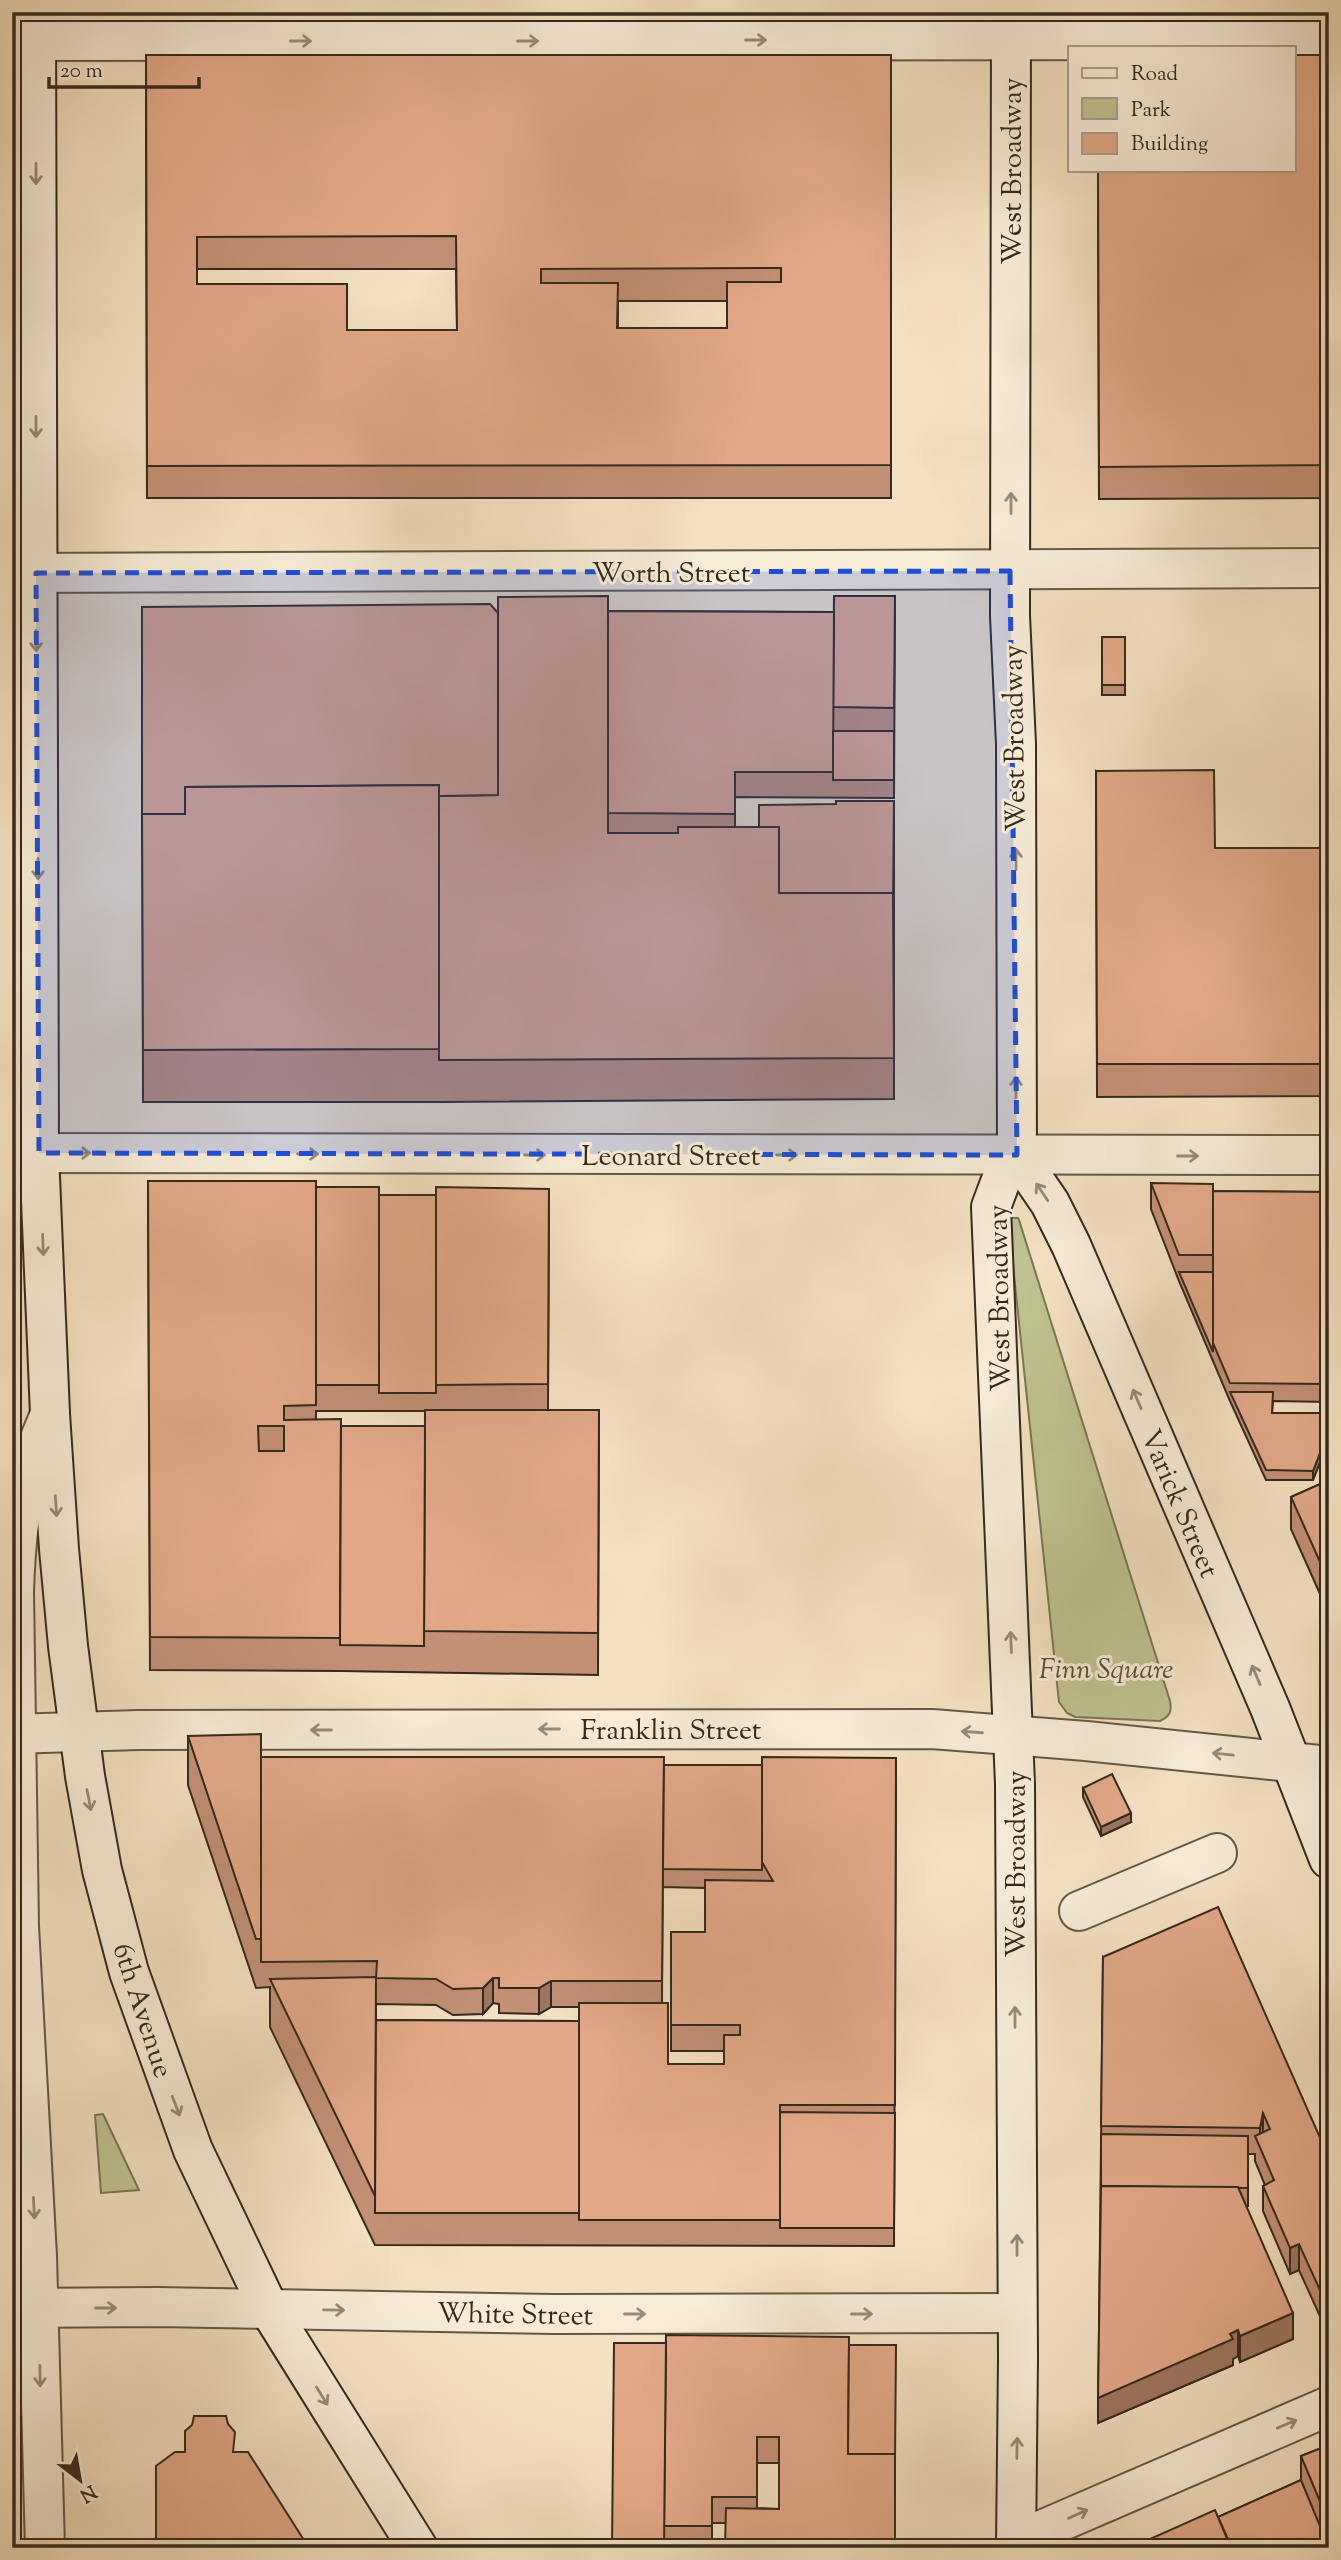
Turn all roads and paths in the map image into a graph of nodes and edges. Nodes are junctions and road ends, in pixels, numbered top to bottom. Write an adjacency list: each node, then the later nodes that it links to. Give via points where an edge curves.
1 (1011, 26): 2 (street, one-way to 1); 3 (street); 5 (street, West Broadway, one-way to 1)
2 (28, 32): 6 (street, 6th Avenue, one-way to 6)
3 (1329, 40)
4 (1329, 568): 5 (street, Worth Street)
5 (1010, 571): 6 (street, Worth Street); 8 (street, West Broadway, one-way to 5, via 1016,744)
6 (24, 573): 7 (street, 6th Avenue, one-way to 7)
7 (26, 1153): 8 (street, Leonard Street, one-way to 8); 10 (street, 6th Avenue, one-way to 10)
8 (1017, 1155): 9 (street, Leonard Street, one-way to 9); 13 (street, West Broadway, one-way to 8, via 991,1207 1003,1175); 14 (street, Varick Street, one-way to 8, via 1071,1245 1050,1203)
9 (1329, 1155)
10 (50, 1413): 11 (street, 6th Avenue, one-way to 11); 12 (street, via 26,1478 15,1551)
11 (78, 1732): 12 (street, Franklin Street); 13 (street, Franklin Street, one-way to 11, via 908,1729); 20 (street, 6th Avenue, one-way to 20, via 102,1870 129,1972 193,2150)
12 (14, 1734): 19 (street, one-way to 19)
13 (1014, 1734): 14 (street, Franklin Street, one-way to 13); 21 (street, West Broadway, one-way to 13)
14 (1291, 1761): 15 (street, Franklin Street); 17 (street, Varick Street)
15 (1329, 1766)
16 (1217, 1853): 18 (street)
17 (1329, 1859)
18 (1079, 1911)
19 (25, 2308): 20 (street, White Street, one-way to 20); 24 (street, one-way to 24)
20 (269, 2309): 21 (street, White Street, one-way to 21); 25 (street, 6th Avenue, one-way to 25)
21 (1017, 2313): 23 (street, West Broadway, one-way to 21)
22 (1329, 2406): 23 (street, one-way to 22)
23 (1016, 2544)
24 (45, 2548)
25 (418, 2548)

